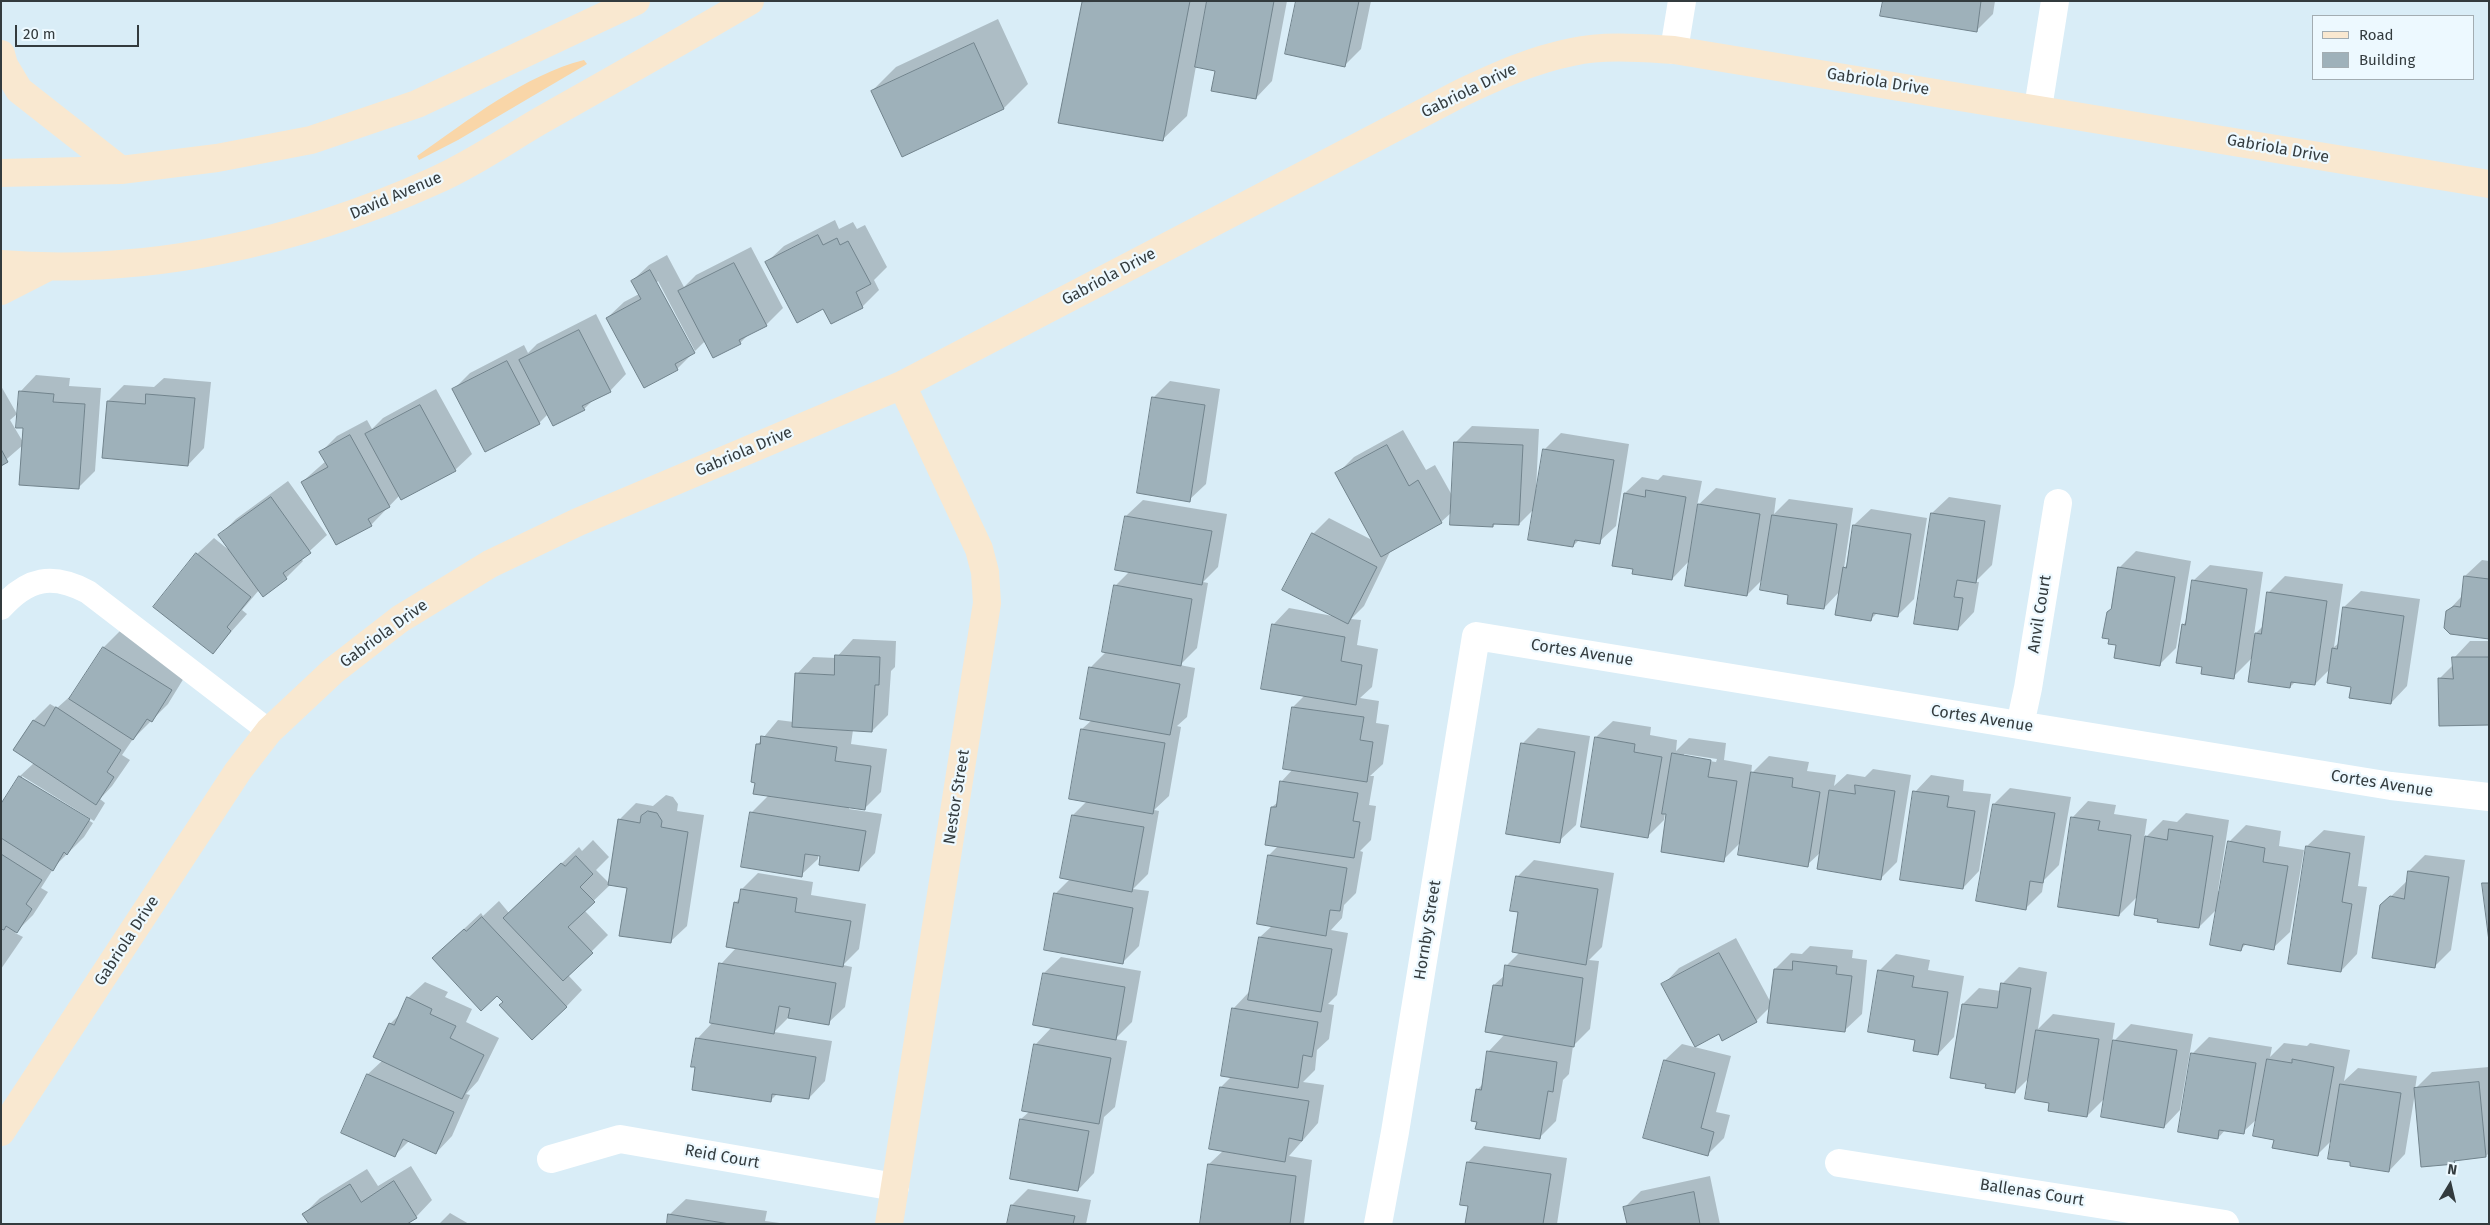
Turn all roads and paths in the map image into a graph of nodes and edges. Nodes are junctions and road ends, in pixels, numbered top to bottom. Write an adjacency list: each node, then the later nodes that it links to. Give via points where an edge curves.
1 (636, 1): 8 (street, via 417,104 311,140 217,158)
2 (750, 1): 12 (street, David Avenue, via 435,181 353,216 245,246 139,263)
3 (1682, 1): 5 (street)
4 (2055, 1): 7 (street)
5 (1674, 50): 7 (street, Gabriola Drive); 14 (street, Gabriola Drive, via 1573,51 1499,74)
6 (1, 54): 8 (street, via 19,90)
7 (2038, 108): 10 (street, Gabriola Drive)
8 (121, 170): 9 (street)
9 (1, 173)
10 (2489, 184)
11 (1, 264): 12 (street, David Avenue)
12 (46, 268): 13 (street)
13 (1, 292)
14 (902, 385): 19 (street, Gabriola Drive, via 578,522 490,564 400,619 333,671); 24 (street, Nestor Street, via 979,550 985,572 987,603)
15 (2058, 503): 18 (street, Anvil Court)
16 (1, 608): 19 (lane, via 28,585 48,581 71,583 88,592)
17 (1476, 636): 18 (street, Cortes Avenue); 26 (street, Hornby Street)
18 (2020, 725): 20 (street, Cortes Avenue, via 2390,786)
19 (269, 730): 21 (street, Gabriola Drive, via 233,779)
20 (2489, 797)
21 (1, 1132)
22 (551, 1159): 24 (street, Reid Court, via 620,1139)
23 (1839, 1163): 27 (street, Ballenas Court)
24 (895, 1187): 25 (street, Nestor Street)
25 (889, 1224)
26 (1378, 1224)
27 (2225, 1224)

